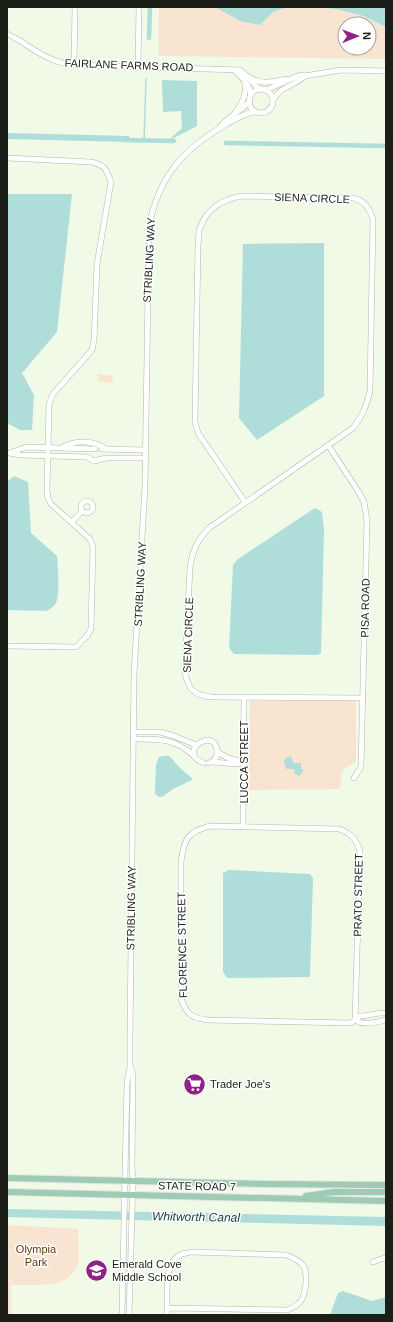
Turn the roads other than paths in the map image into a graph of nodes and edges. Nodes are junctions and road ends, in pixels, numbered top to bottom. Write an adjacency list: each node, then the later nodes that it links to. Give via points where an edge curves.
1 (75, 7): 4 (street)
2 (139, 7): 5 (street)
3 (7, 34): 4 (street, FAIRLANE FARMS ROAD, via 49,58)
4 (74, 65): 5 (street, FAIRLANE FARMS ROAD)
5 (138, 66): 9 (street, FAIRLANE FARMS ROAD, via 231,69)
6 (386, 71): 8 (street, via 341,70)
7 (296, 76): 8 (street); 9 (street, via 267,82); 10 (street)
8 (305, 76): 12 (street, via 283,88)
9 (246, 77): 10 (street, FAIRLANE FARMS ROAD); 11 (street, FAIRLANE FARMS ROAD); 14 (street, via 245,98)
10 (263, 90): 11 (street, via 256,90); 12 (street, via 271,95)
11 (250, 98): 13 (street, via 251,108); 14 (street, STRIBLING WAY, via 244,108)
12 (273, 100): 13 (street, via 269,110)
13 (256, 112): 15 (street, STRIBLING WAY, via 242,115)
14 (234, 115): 15 (street, STRIBLING WAY)
15 (218, 129): 23 (street, STRIBLING WAY, via 174,167 164,180 152,211 148,254)
16 (7, 158): 19 (street, via 100,164 106,169 111,182 97,264 92,350 53,394 49,404)
17 (90, 442): 20 (street, via 71,443); 21 (street); 22 (street, via 100,445)
18 (328, 445): 28 (street, SIENA CIRCLE); 28 (street, SIENA CIRCLE, via 353,428 362,417 370,392 373,219 369,208 361,200 353,198 241,196 227,199 208,212 200,228 194,422 198,433); 33 (street, PISA ROAD, via 358,491 366,511)
19 (48, 447): 20 (street); 24 (street, via 26,447); 25 (street)
20 (62, 447): 21 (street)
21 (89, 449): 22 (street); 26 (street)
22 (100, 449): 23 (street)
23 (145, 450): 27 (street, STRIBLING WAY)
24 (8, 453): 25 (street)
25 (48, 455): 26 (street); 30 (street, via 48,498 51,504)
26 (89, 458): 27 (street)
27 (145, 458): 34 (street, STRIBLING WAY, via 134,674)
28 (246, 502): 32 (street, SIENA CIRCLE, via 209,528 198,540 192,554 185,672 187,683 201,696)
29 (82, 511): 30 (street)
30 (72, 522): 31 (street, via 90,539 93,547 91,629 76,647)
31 (7, 646)
32 (244, 697): 33 (street, SIENA CIRCLE); 40 (street, LUCCA STREET)
33 (363, 698): 41 (street, PISA ROAD, via 361,767)
34 (134, 732): 35 (street, STRIBLING WAY); 36 (street, via 160,732)
35 (134, 739): 38 (street, via 165,739 179,744); 46 (street, STRIBLING WAY)
36 (196, 745): 37 (street, via 202,741 209,741 215,745); 38 (street)
37 (217, 752): 39 (street); 40 (street)
38 (195, 756): 39 (street, via 200,762)
39 (210, 762): 40 (street)
40 (243, 762): 42 (street, LUCCA STREET)
41 (354, 778)
42 (243, 827): 44 (street, PRATO STREET, via 339,829 347,831 357,842 360,852); 44 (street, FLORENCE STREET, via 210,826 198,829 189,836 184,845 181,862 181,998 184,1007 191,1016 208,1020 351,1023)
43 (386, 1013): 44 (street, FLORENCE STREET, via 375,1012)
44 (355, 1020): 45 (street, FLORENCE STREET, via 360,1023)
45 (386, 1020)
46 (130, 1066): 48 (street, STRIBLING WAY, via 127,1083); 49 (street, STRIBLING WAY, via 133,1074)
47 (7, 1178): 48 (main road, STATE ROAD 7)
48 (126, 1181): 49 (main road, STATE ROAD 7); 53 (street, STRIBLING WAY)
49 (133, 1181): 50 (main road, STATE ROAD 7); 54 (street, STRIBLING WAY)
50 (386, 1185)
51 (7, 1192): 53 (main road, STATE ROAD 7)
52 (386, 1192): 55 (main road, via 334,1192)
53 (125, 1195): 54 (main road, STATE ROAD 7); 60 (street, STRIBLING WAY)
54 (132, 1195): 55 (main road, STATE ROAD 7); 61 (street, STRIBLING WAY)
55 (290, 1198): 56 (main road, STATE ROAD 7)
56 (386, 1201)
57 (386, 1258): 58 (street)
58 (373, 1262)
59 (168, 1308): 59 (street, via 287,1310 299,1303 305,1292 304,1267 286,1254 180,1254 171,1263 168,1272); 62 (street)
60 (122, 1315)
61 (129, 1315)
62 (167, 1315)

